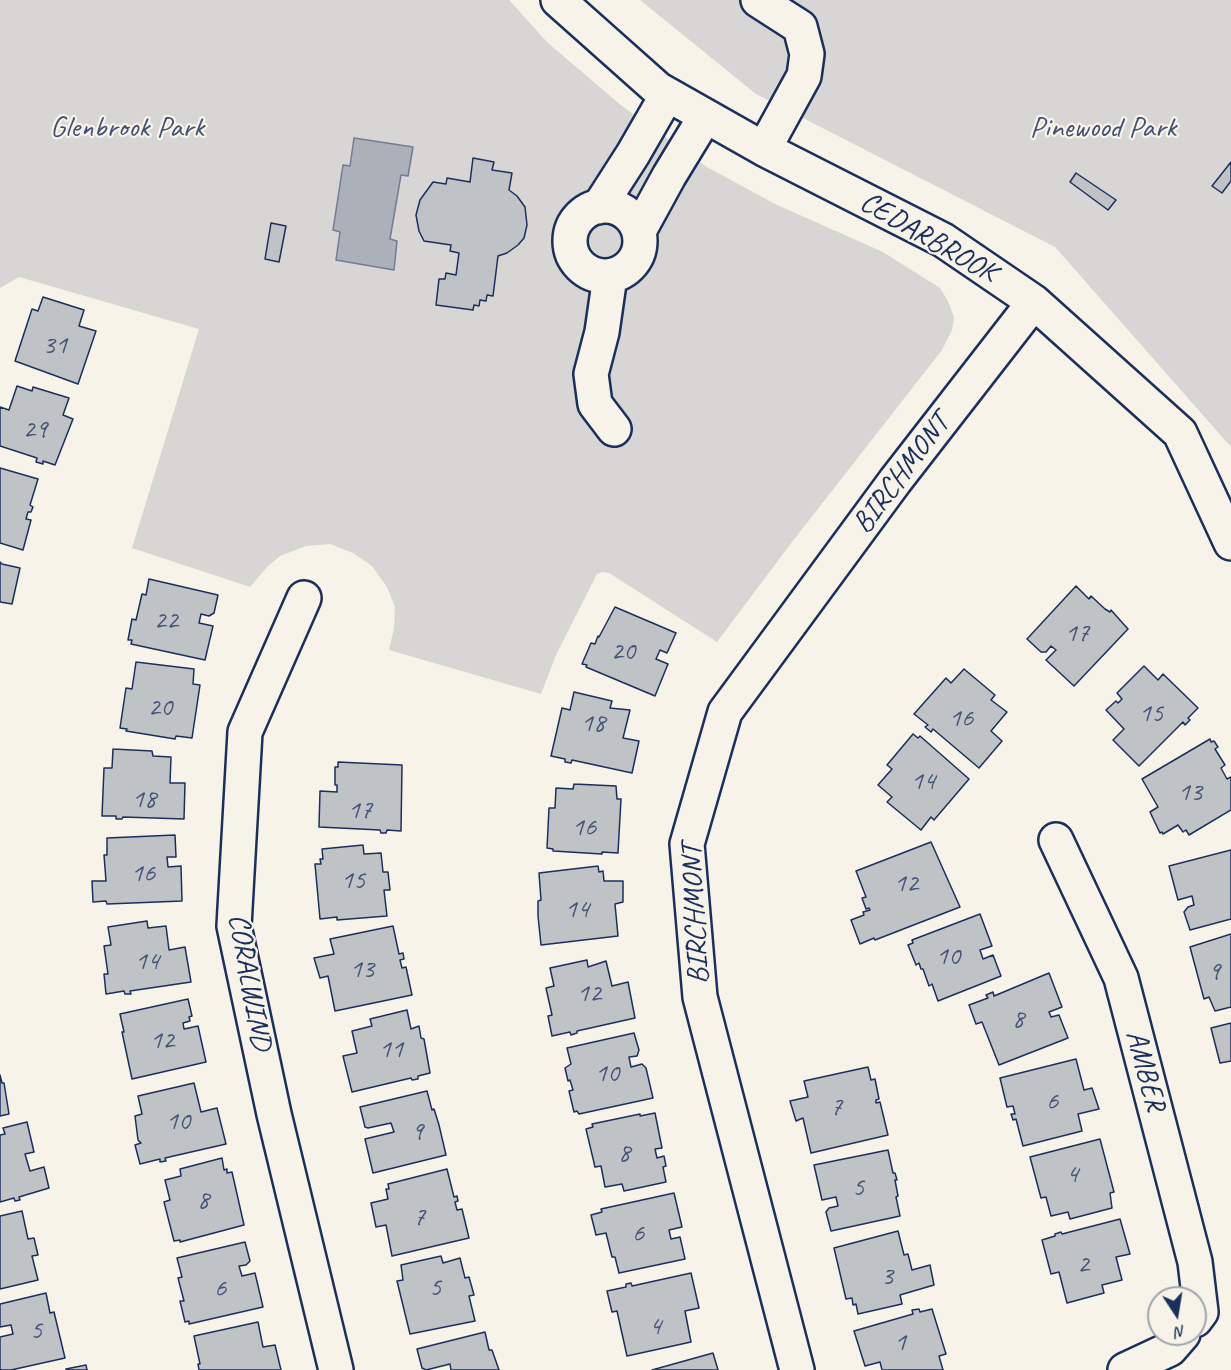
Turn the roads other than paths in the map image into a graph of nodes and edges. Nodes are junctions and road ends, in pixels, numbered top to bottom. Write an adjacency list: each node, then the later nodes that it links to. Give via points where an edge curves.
1 (558, 0): 3 (street, CEDARBROOK)
2 (758, 0): 5 (street, via 800,27 807,54 804,76)
3 (667, 94): 4 (street, CEDARBROOK); 6 (street)
4 (705, 117): 5 (street, CEDARBROOK); 7 (street)
5 (764, 149): 9 (street, CEDARBROOK, via 943,240)
6 (599, 207): 7 (street, via 609,206 628,214); 8 (street, via 578,218 569,240 574,258 586,271)
7 (639, 231): 8 (street, via 637,255 621,272)
8 (610, 276): 10 (street, via 591,374 595,404)
9 (1034, 302): 11 (street, CEDARBROOK, via 1180,433); 17 (street, BIRCHMONT, via 895,481 725,712 687,844 700,997)
10 (614, 429)
11 (1231, 543)
12 (304, 598): 16 (street, CORALWIND, via 245,732 234,926 274,1114)
13 (1056, 840): 14 (street, AMBER, via 1121,978 1195,1262)
14 (1194, 1286)
15 (1173, 1346): 18 (street)
16 (336, 1370)
17 (797, 1370)
18 (1125, 1370)

